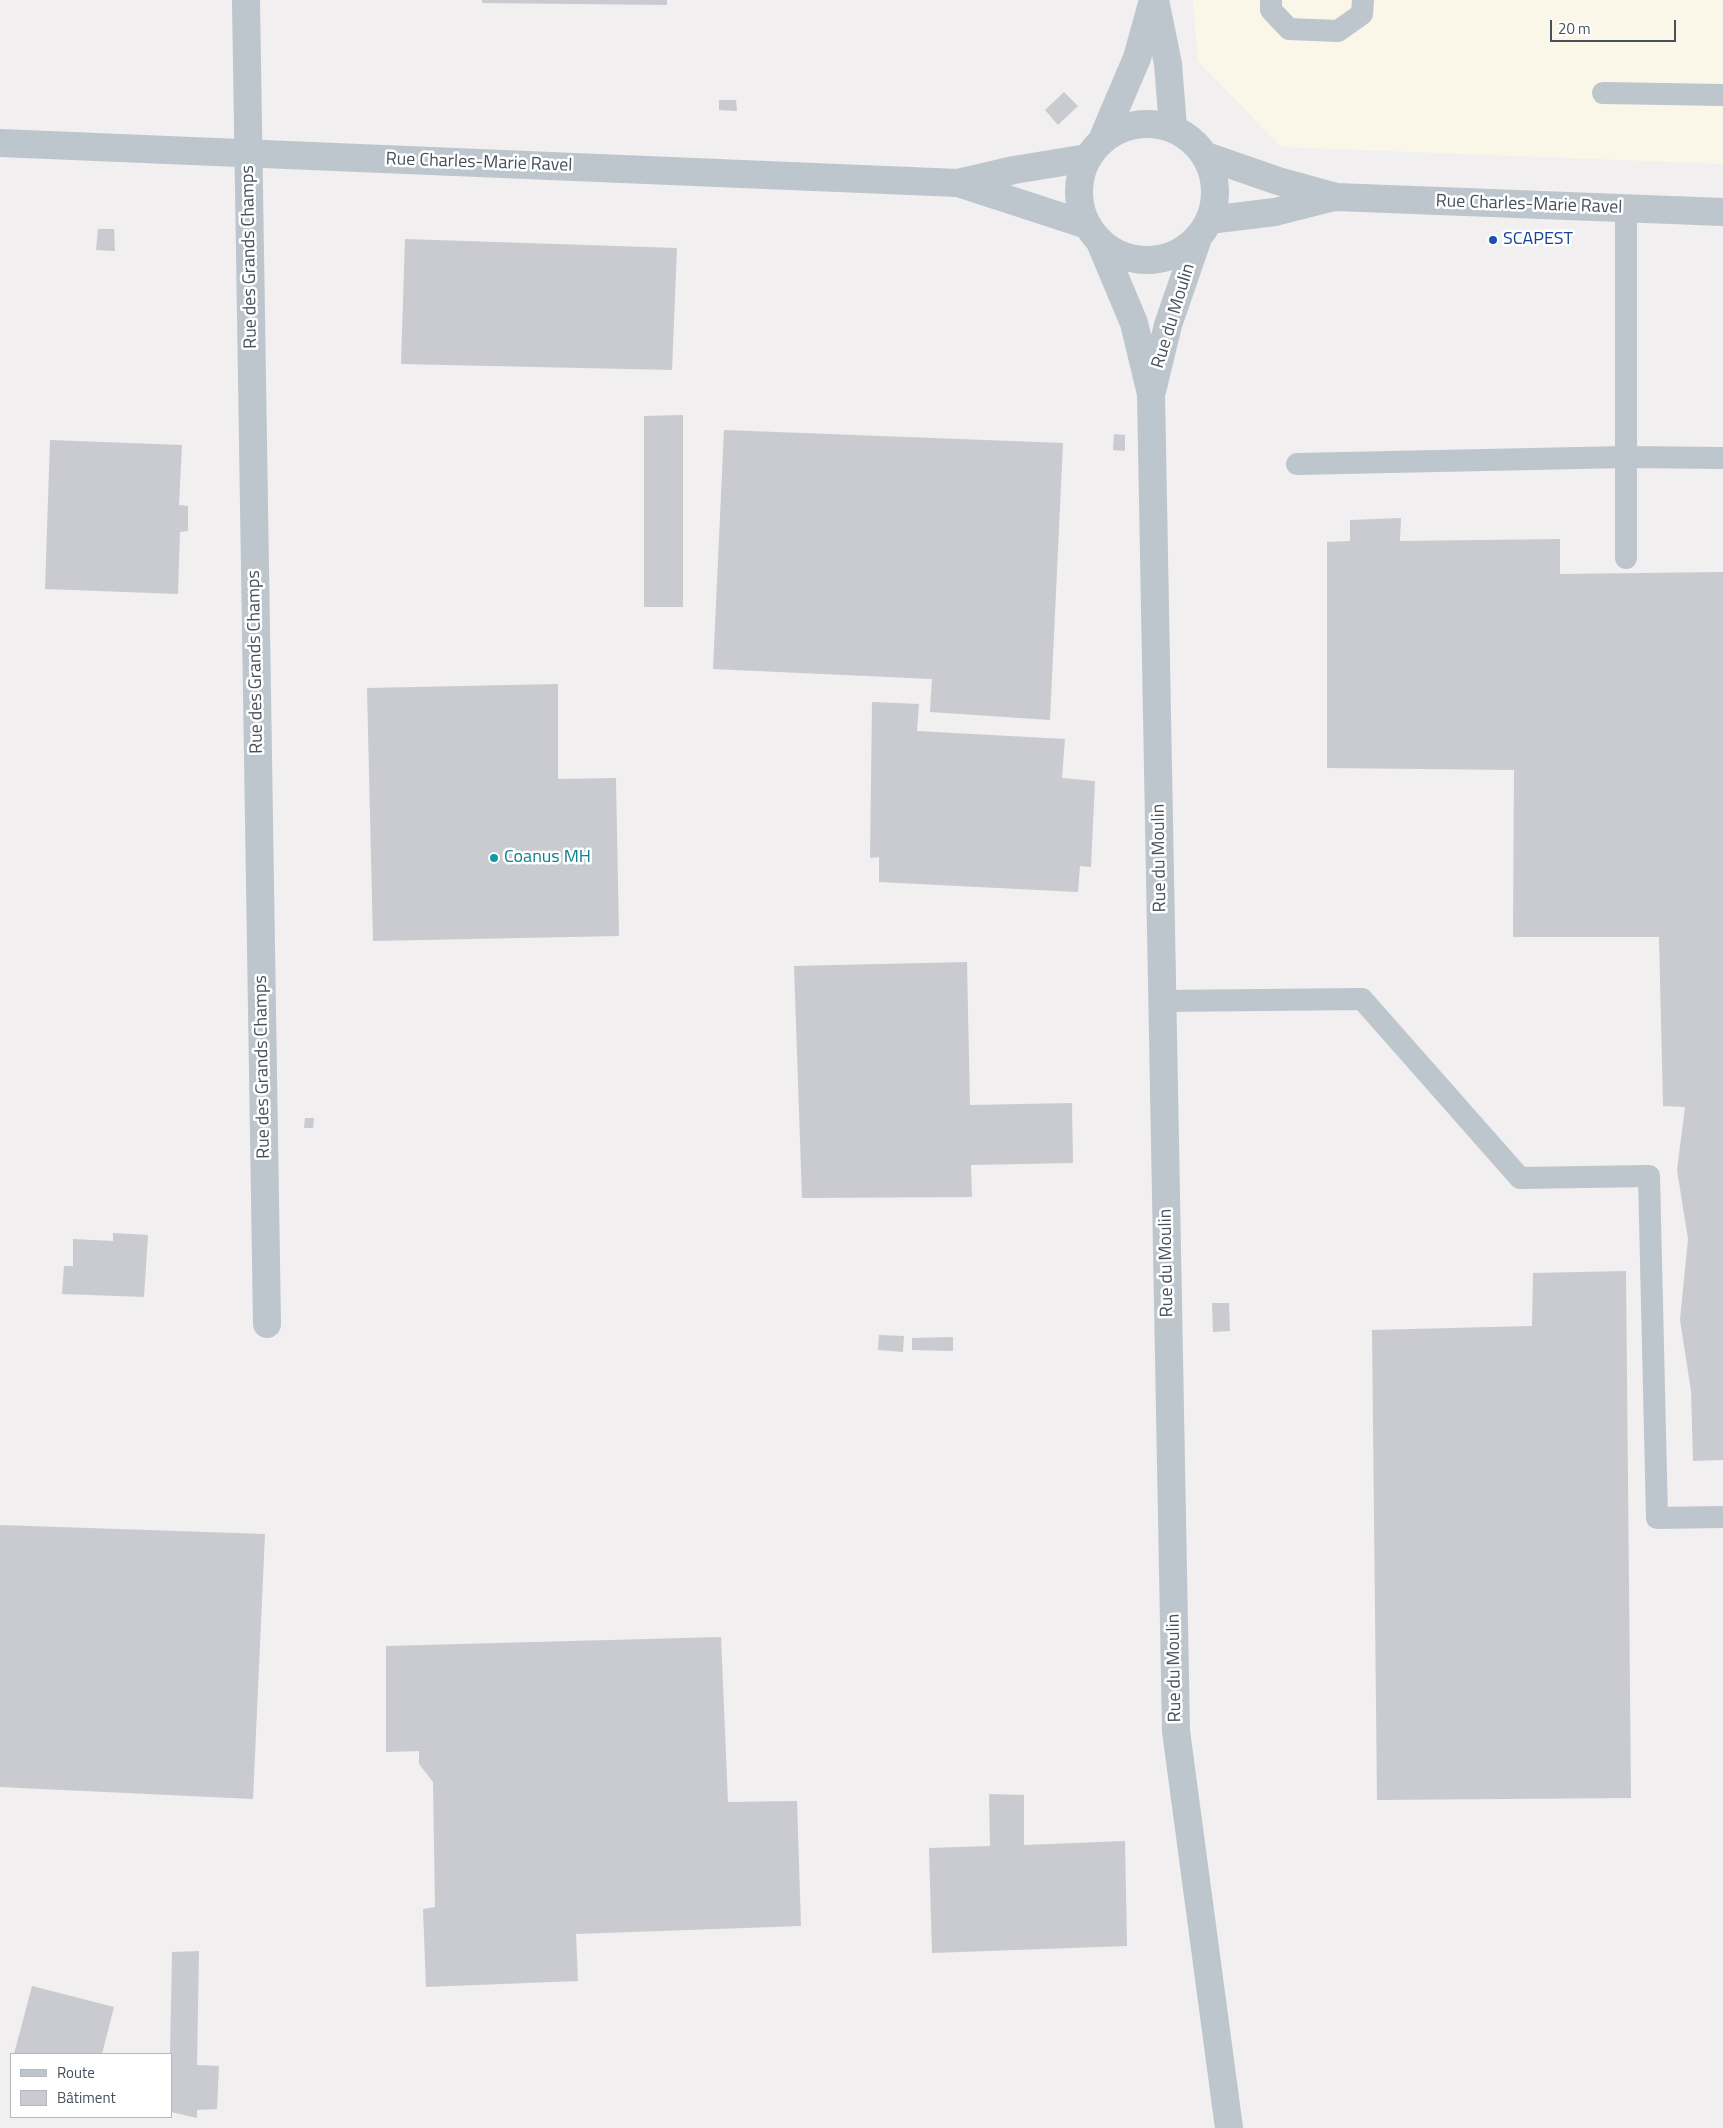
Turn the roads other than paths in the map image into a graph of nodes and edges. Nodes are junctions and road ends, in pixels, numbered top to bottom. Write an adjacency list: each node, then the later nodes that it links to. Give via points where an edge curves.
1 (246, 0): 10 (street, Rue des Grands Champs)
2 (1154, 0): 7 (street, via 1168,64); 9 (street, via 1137,58)
3 (1271, 0): 4 (lane, via 1271,10 1289,29 1338,31 1362,14)
4 (1363, 0)
5 (1603, 93): 6 (lane)
6 (1723, 96)
7 (1173, 127): 9 (street, via 1146,123 1123,128); 11 (street, via 1189,137)
8 (0, 143): 10 (street, Rue Charles-Marie Ravel)
9 (1095, 149): 12 (street, Rue Charles-Marie Ravel); 17 (street, via 1079,180 1080,204)
10 (248, 153): 12 (street, Rue Charles-Marie Ravel); 24 (street, Rue des Grands Champs)
11 (1206, 156): 13 (street, Rue Charles-Marie Ravel); 16 (street, via 1214,178 1216,200)
12 (958, 183): 17 (street, Rue Charles-Marie Ravel)
13 (1336, 197): 14 (street, Rue Charles-Marie Ravel); 16 (street, Rue Charles-Marie Ravel)
14 (1626, 208): 15 (street, Rue Charles-Marie Ravel); 19 (lane)
15 (1723, 212)
16 (1204, 229): 17 (street, via 1181,252 1160,259 1139,260 1118,254); 18 (street, Rue du Moulin, via 1168,324)
17 (1094, 233): 18 (street, Rue du Moulin, via 1134,323)
18 (1151, 394): 23 (street, Rue du Moulin)
19 (1626, 457): 20 (lane); 21 (lane); 22 (lane)
20 (1723, 458)
21 (1298, 464)
22 (1626, 558)
23 (1163, 1001): 25 (lane, via 1362,999 1520,1178 1649,1176 1657,1518); 26 (street, Rue du Moulin, via 1176,1731)
24 (267, 1324)
25 (1723, 1517)
26 (1229, 2128)

